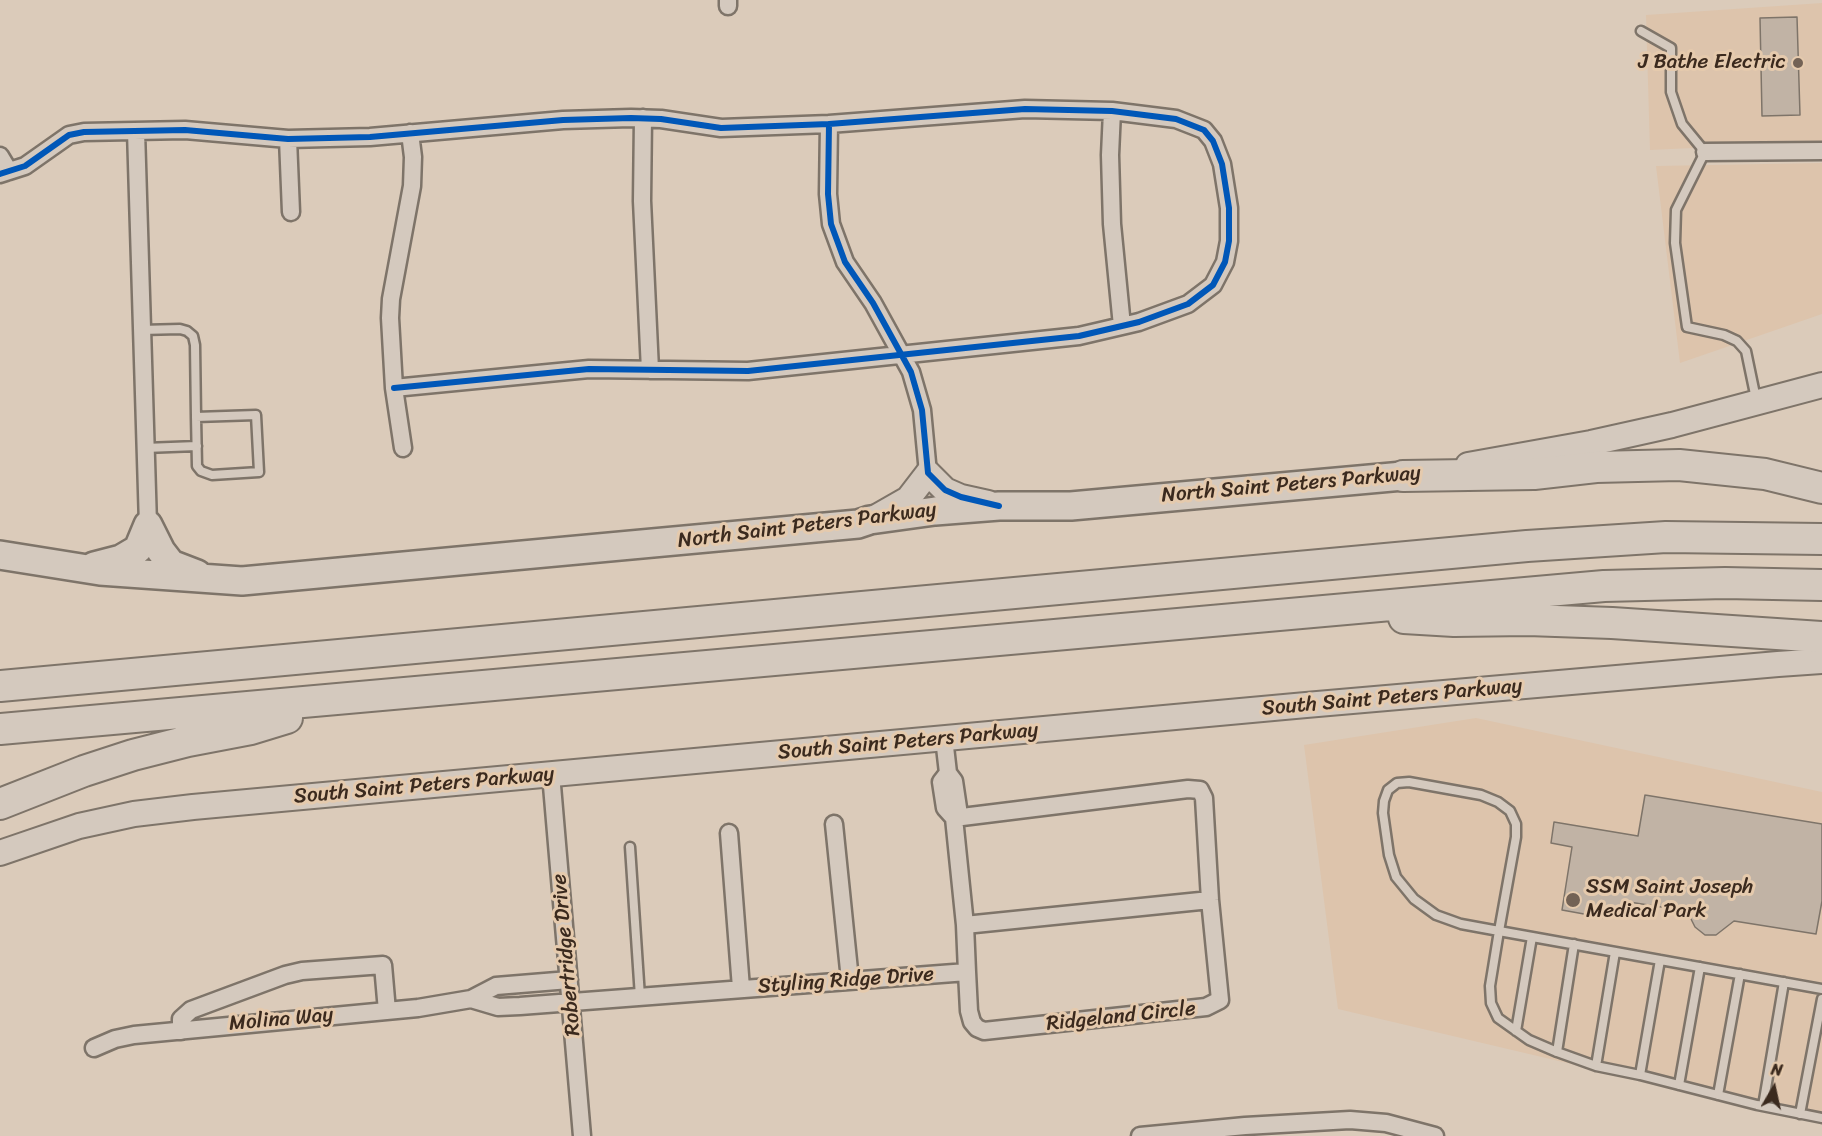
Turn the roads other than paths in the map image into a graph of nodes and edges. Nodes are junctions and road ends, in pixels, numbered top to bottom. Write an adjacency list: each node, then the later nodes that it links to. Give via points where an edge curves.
1 (1641, 31): 9 (lane, via 1671,48 1671,92 1682,124)
2 (1112, 111): 4 (street, via 1025,109); 13 (street, via 1112,224); 13 (street, via 1176,119 1204,130 1222,164 1229,208 1225,262 1213,285 1188,304)
3 (644, 118): 4 (street, via 721,128); 6 (street, via 563,120); 16 (street, via 642,201)
4 (829, 124): 15 (street, via 831,224 845,262)
5 (136, 131): 7 (street, via 185,130); 11 (street, via 69,135 25,165); 14 (street)
6 (410, 133): 7 (street); 18 (street, via 412,186 390,309)
7 (288, 139): 12 (street)
8 (1822, 151): 9 (street)
9 (1705, 152): 19 (lane, via 1676,210 1675,243 1687,327 1737,341 1746,351)
10 (0, 156): 11 (street)
11 (4, 172)
12 (291, 212)
13 (1122, 326): 15 (street, via 1078,336)
14 (141, 330): 20 (lane, via 180,329 193,336); 22 (street)
15 (902, 356): 16 (street, via 748,371); 24 (street, via 922,410)
16 (650, 370): 18 (street, via 589,369)
17 (1822, 385): 19 (main road, North Saint Peters Parkway)
18 (394, 388): 23 (street)
19 (1756, 403): 25 (main road, North Saint Peters Parkway, via 1591,443)
20 (196, 417): 21 (lane); 21 (lane, via 256,416 259,472 212,475 201,471 197,466)
21 (197, 446): 22 (lane)
22 (145, 448): 29 (street)
23 (403, 448)
24 (928, 473): 27 (main road, via 945,490); 28 (main road, via 908,499)
25 (1403, 476): 26 (highway, via 1534,474 1596,467 1679,465 1765,474); 27 (main road, North Saint Peters Parkway, via 1071,506)
26 (1822, 488)
27 (999, 506): 28 (main road, North Saint Peters Parkway)
28 (870, 520): 33 (main road, North Saint Peters Parkway, via 714,539 302,576 242,581)
29 (148, 525): 32 (main road, via 138,549 100,566); 33 (main road, via 160,552 171,564)
30 (1822, 539): 38 (highway, via 1666,537 1527,546)
31 (0, 555): 32 (main road, North Saint Peters Parkway)
32 (78, 568): 33 (main road, North Saint Peters Parkway)
33 (206, 578)
34 (1822, 585): 35 (highway, via 1604,586)
35 (1308, 612): 36 (highway, via 1454,621 1612,623); 39 (highway)
36 (1822, 637)
37 (1822, 662): 41 (main road, South Saint Peters Parkway)
38 (0, 686)
39 (358, 698): 40 (highway); 43 (highway, via 251,729 133,755)
40 (0, 729)
41 (945, 738): 42 (main road, South Saint Peters Parkway); 44 (street, via 948,773 954,781 957,799)
42 (551, 774): 48 (main road, South Saint Peters Parkway, via 134,814 79,826); 59 (street, Robertridge Drive)
43 (0, 804)
44 (954, 818): 49 (street, Ridgeland Circle, via 1200,790 1204,798); 50 (street)
45 (834, 824): 60 (street)
46 (729, 833): 62 (street)
47 (630, 847): 64 (lane)
48 (0, 853)
49 (1210, 900): 50 (street); 57 (street, Ridgeland Circle, via 1220,991 1220,1000 1213,1005 984,1031 972,1022)
50 (965, 925): 57 (street)
51 (1499, 931): 51 (lane, via 1436,915 1396,877 1383,813 1388,790 1397,783 1481,795 1510,811 1516,837); 52 (lane); 70 (lane, via 1491,1003 1498,1018)
52 (1532, 937): 53 (lane); 70 (lane)
53 (1574, 944): 54 (lane); 72 (lane)
54 (1616, 952): 55 (lane); 73 (lane)
55 (1660, 960): 56 (lane); 74 (lane)
56 (1700, 967): 58 (lane); 75 (lane)
57 (967, 972): 60 (street, Styling Ridge Drive)
58 (1740, 974): 61 (lane); 76 (lane)
59 (569, 980): 65 (street, Molina Way, via 496,986); 67 (street, Robertridge Drive)
60 (850, 980): 62 (street, Styling Ridge Drive)
61 (1784, 982): 63 (lane); 77 (lane)
62 (741, 988): 64 (street, Styling Ridge Drive)
63 (1822, 989)
64 (640, 997): 67 (street, Styling Ridge Drive)
65 (471, 999): 67 (street, Molina Way, via 498,1006); 68 (street, Molina Way)
66 (1822, 999): 78 (lane)
67 (571, 1002): 81 (street, Robertridge Drive)
68 (387, 1011): 69 (street, Molina Way); 69 (street, via 383,965 302,971 191,1010 182,1019)
69 (181, 1030): 71 (street, Molina Way, via 115,1039)
70 (1516, 1031): 72 (lane)
71 (94, 1048)
72 (1557, 1052): 73 (lane)
73 (1596, 1066): 74 (lane)
74 (1640, 1075): 75 (lane)
75 (1679, 1084): 76 (lane)
76 (1718, 1095): 77 (lane)
77 (1763, 1106): 78 (lane)
78 (1800, 1114): 79 (lane)
79 (1822, 1118)
80 (1246, 1131): 82 (street); 83 (street, via 1350,1120 1386,1123)
81 (582, 1136)
82 (1140, 1136)
83 (1435, 1136)

